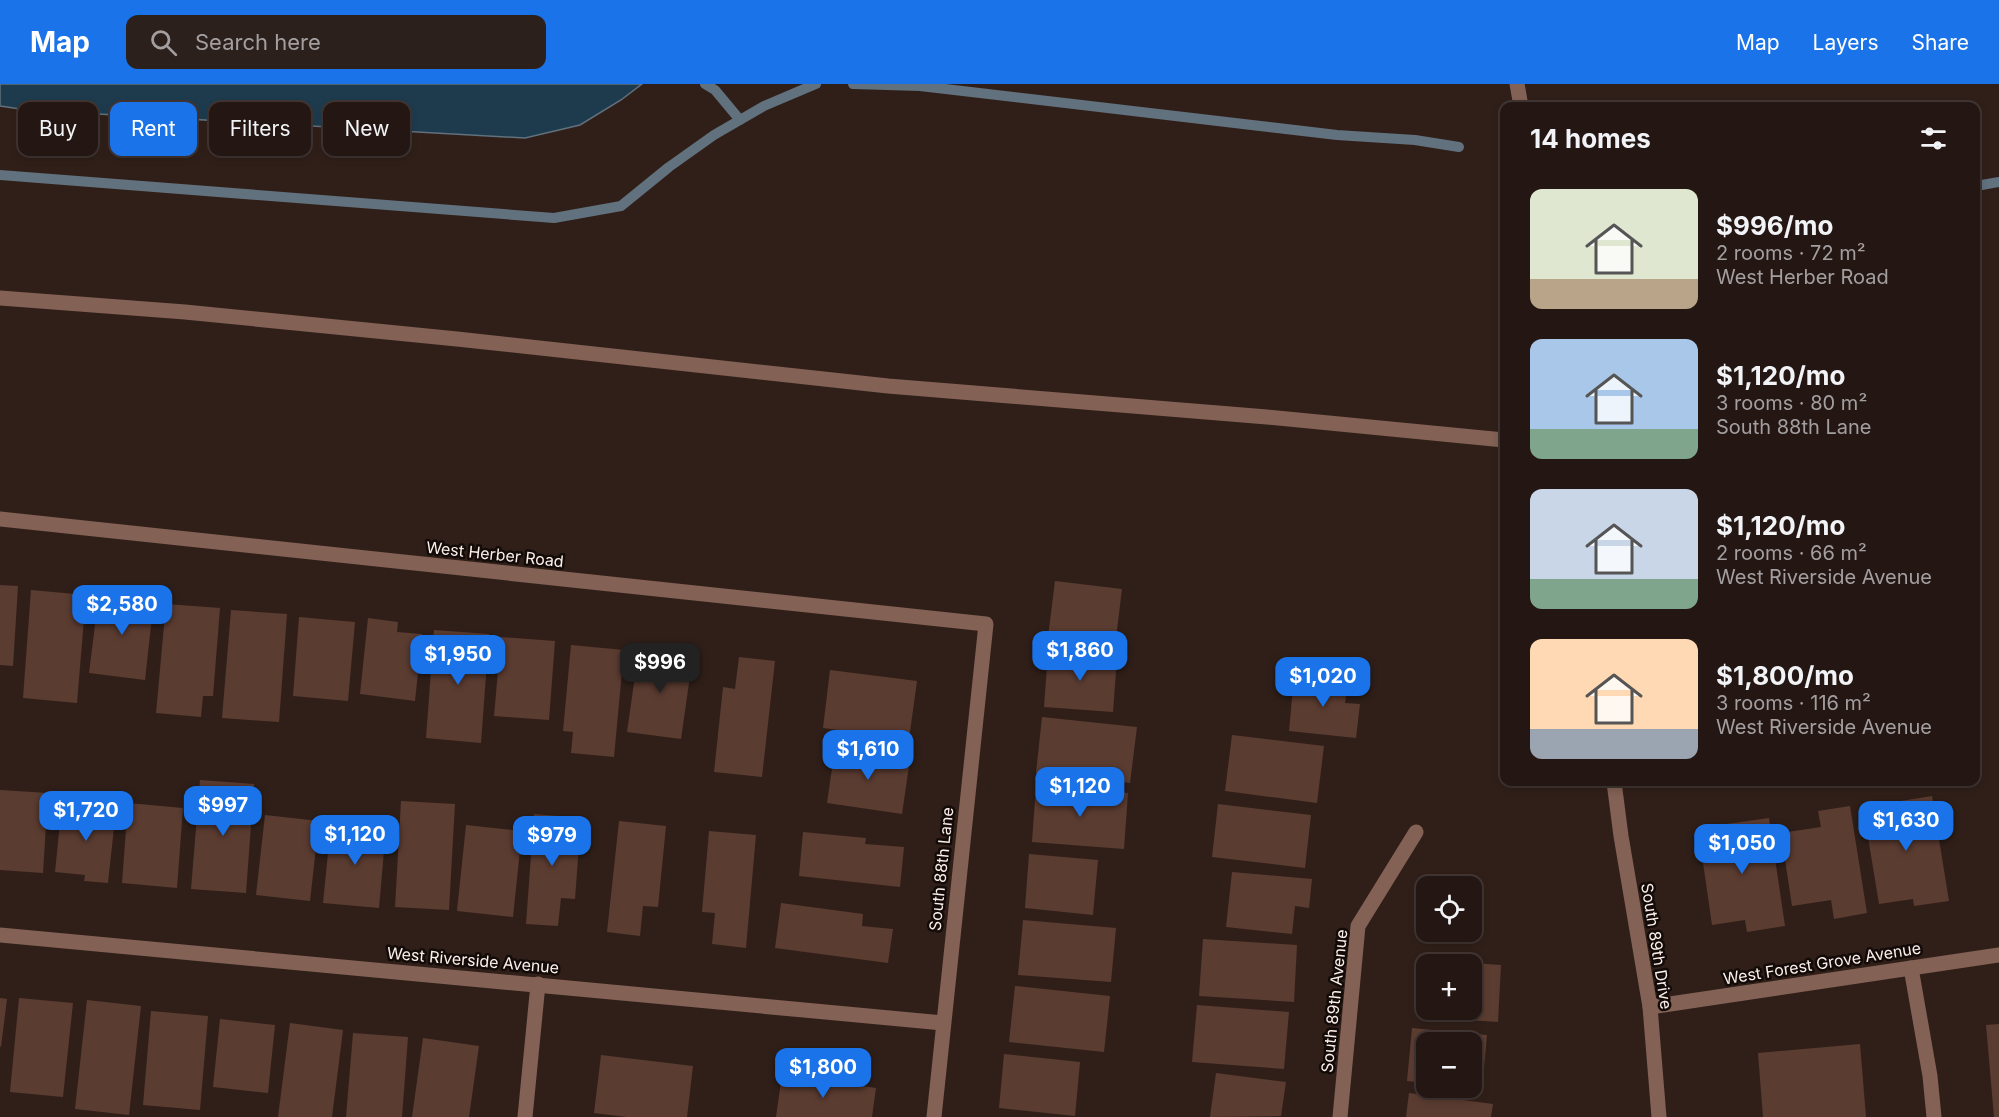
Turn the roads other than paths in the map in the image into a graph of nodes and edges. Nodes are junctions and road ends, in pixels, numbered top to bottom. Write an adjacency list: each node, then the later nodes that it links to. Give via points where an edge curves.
1 (1517, 84): 2 (street)
2 (1520, 102)
3 (0, 298): 4 (street, via 197,313 888,386)
4 (1500, 440)
5 (0, 519): 6 (street, West Herber Road)
6 (986, 624): 14 (street, South 88th Lane)
7 (1615, 786): 13 (street, South 89th Drive)
8 (1416, 832): 17 (street, South 89th Avenue, via 1358,926)
9 (0, 935): 12 (street, West Riverside Avenue)
10 (1999, 955): 11 (street, West Forest Grove Avenue)
11 (1911, 968): 13 (street, West Forest Grove Avenue); 19 (street)
12 (538, 984): 14 (street, West Riverside Avenue); 15 (street)
13 (1650, 1007): 18 (street, South 89th Drive)
14 (942, 1023): 16 (street, South 88th Lane)
15 (525, 1117)
16 (933, 1117)
17 (1340, 1117)
18 (1659, 1117)
19 (1934, 1117)

